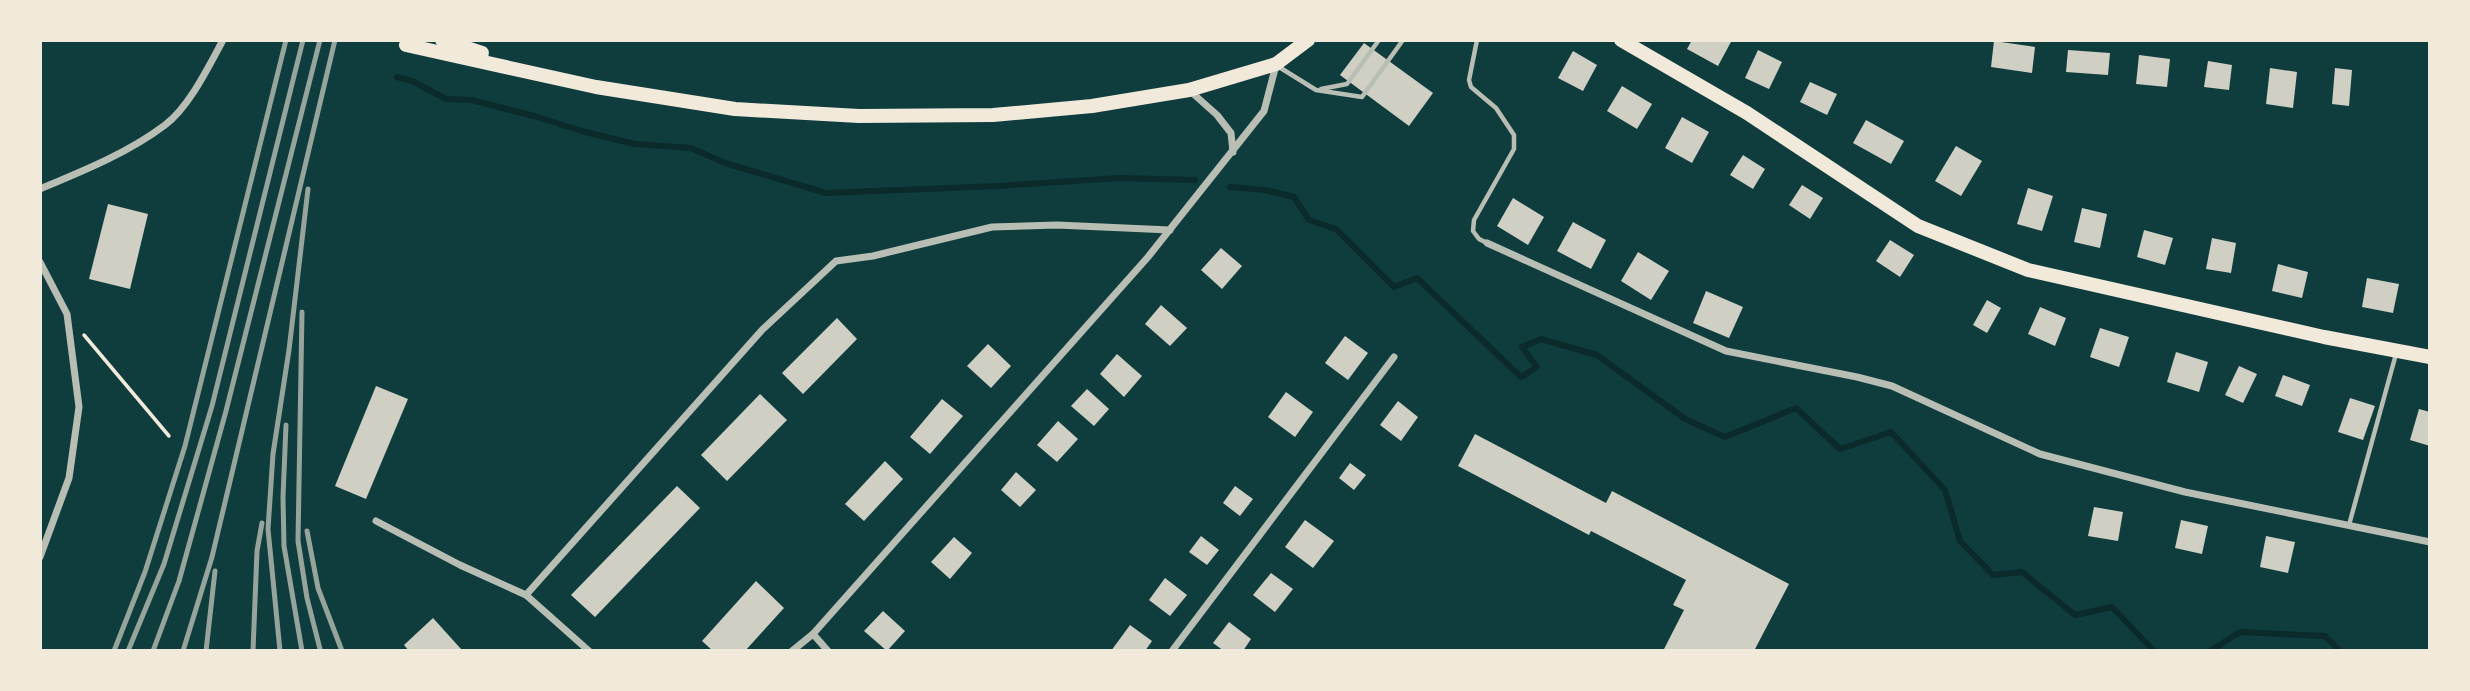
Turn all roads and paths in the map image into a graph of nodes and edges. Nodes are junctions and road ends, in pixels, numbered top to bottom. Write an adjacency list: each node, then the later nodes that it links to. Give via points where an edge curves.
1 (223, 40): 14 (street, via 198,85 167,124 100,164)
2 (442, 40): 10 (main road)
3 (1308, 40): 9 (main road)
4 (1379, 40): 12 (lane, via 1347,84)
5 (1403, 40): 12 (lane, via 1362,97)
6 (1477, 40): 16 (lane, via 1471,87 1496,107 1514,135 1514,149 1474,220 1473,231)
7 (1620, 40): 19 (main road, via 1747,113 1918,226 2042,273)
8 (405, 45): 10 (main road)
9 (1276, 64): 11 (main road); 12 (lane); 13 (street, via 1264,111)
10 (554, 77): 11 (main road, via 735,109 859,116 993,115)
11 (1189, 90): 13 (street, via 1231,133)
12 (1316, 90)
13 (1233, 153): 15 (street)
14 (40, 189)
15 (1170, 230): 27 (street, via 992,227 836,261 762,330); 28 (street)
16 (1487, 243): 24 (street, via 1726,351 1892,386 2040,454 2185,492)
17 (40, 262): 18 (street)
18 (67, 314): 22 (path); 26 (street, via 79,407 69,478)
19 (2397, 351): 21 (main road); 24 (lane)
20 (1394, 357): 32 (street)
21 (2430, 357)
22 (169, 436)
23 (376, 522): 27 (street)
24 (2349, 526): 25 (street)
25 (2430, 542)
26 (40, 557)
27 (526, 595): 29 (street)
28 (813, 634): 30 (street); 31 (street)
29 (589, 651)
30 (792, 651)
31 (828, 651)
32 (1172, 651)

